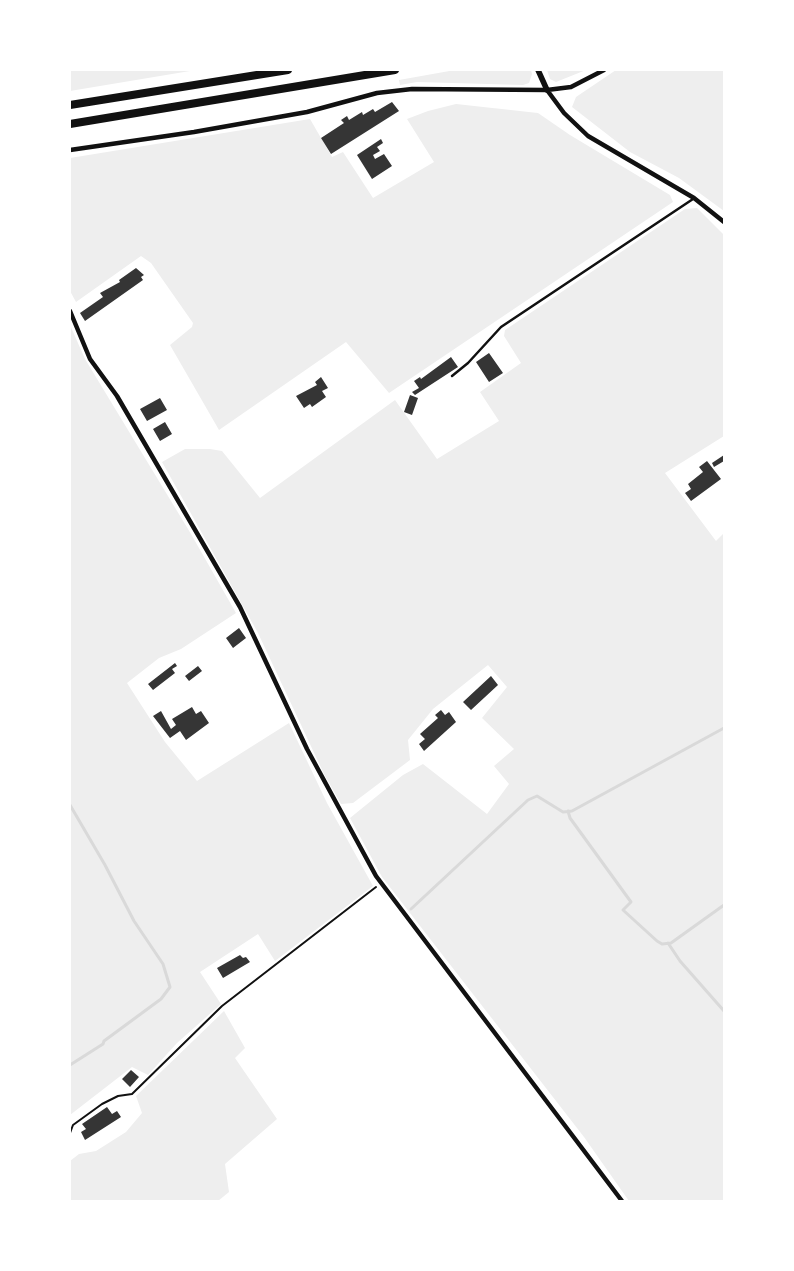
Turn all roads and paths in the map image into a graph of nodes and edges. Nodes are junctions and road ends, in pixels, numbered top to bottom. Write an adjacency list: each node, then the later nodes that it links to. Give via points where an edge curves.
1 (288, 70): 6 (highway)
2 (395, 70): 7 (highway)
3 (604, 70): 5 (street, via 571,87)
4 (538, 71): 5 (street)
5 (547, 90): 8 (street, via 412,89 377,93 307,112); 9 (street, via 564,113 588,136)
6 (70, 106)
7 (70, 124)
8 (70, 150)
9 (694, 198): 10 (street); 12 (lane, via 501,326)
10 (724, 222)
11 (70, 311): 13 (street, via 90,359 117,396 240,607 307,749)
12 (452, 376)
13 (381, 883): 14 (path, via 222,1006 132,1094 118,1096 102,1104 73,1125); 15 (street)
14 (70, 1133)
15 (622, 1201)

